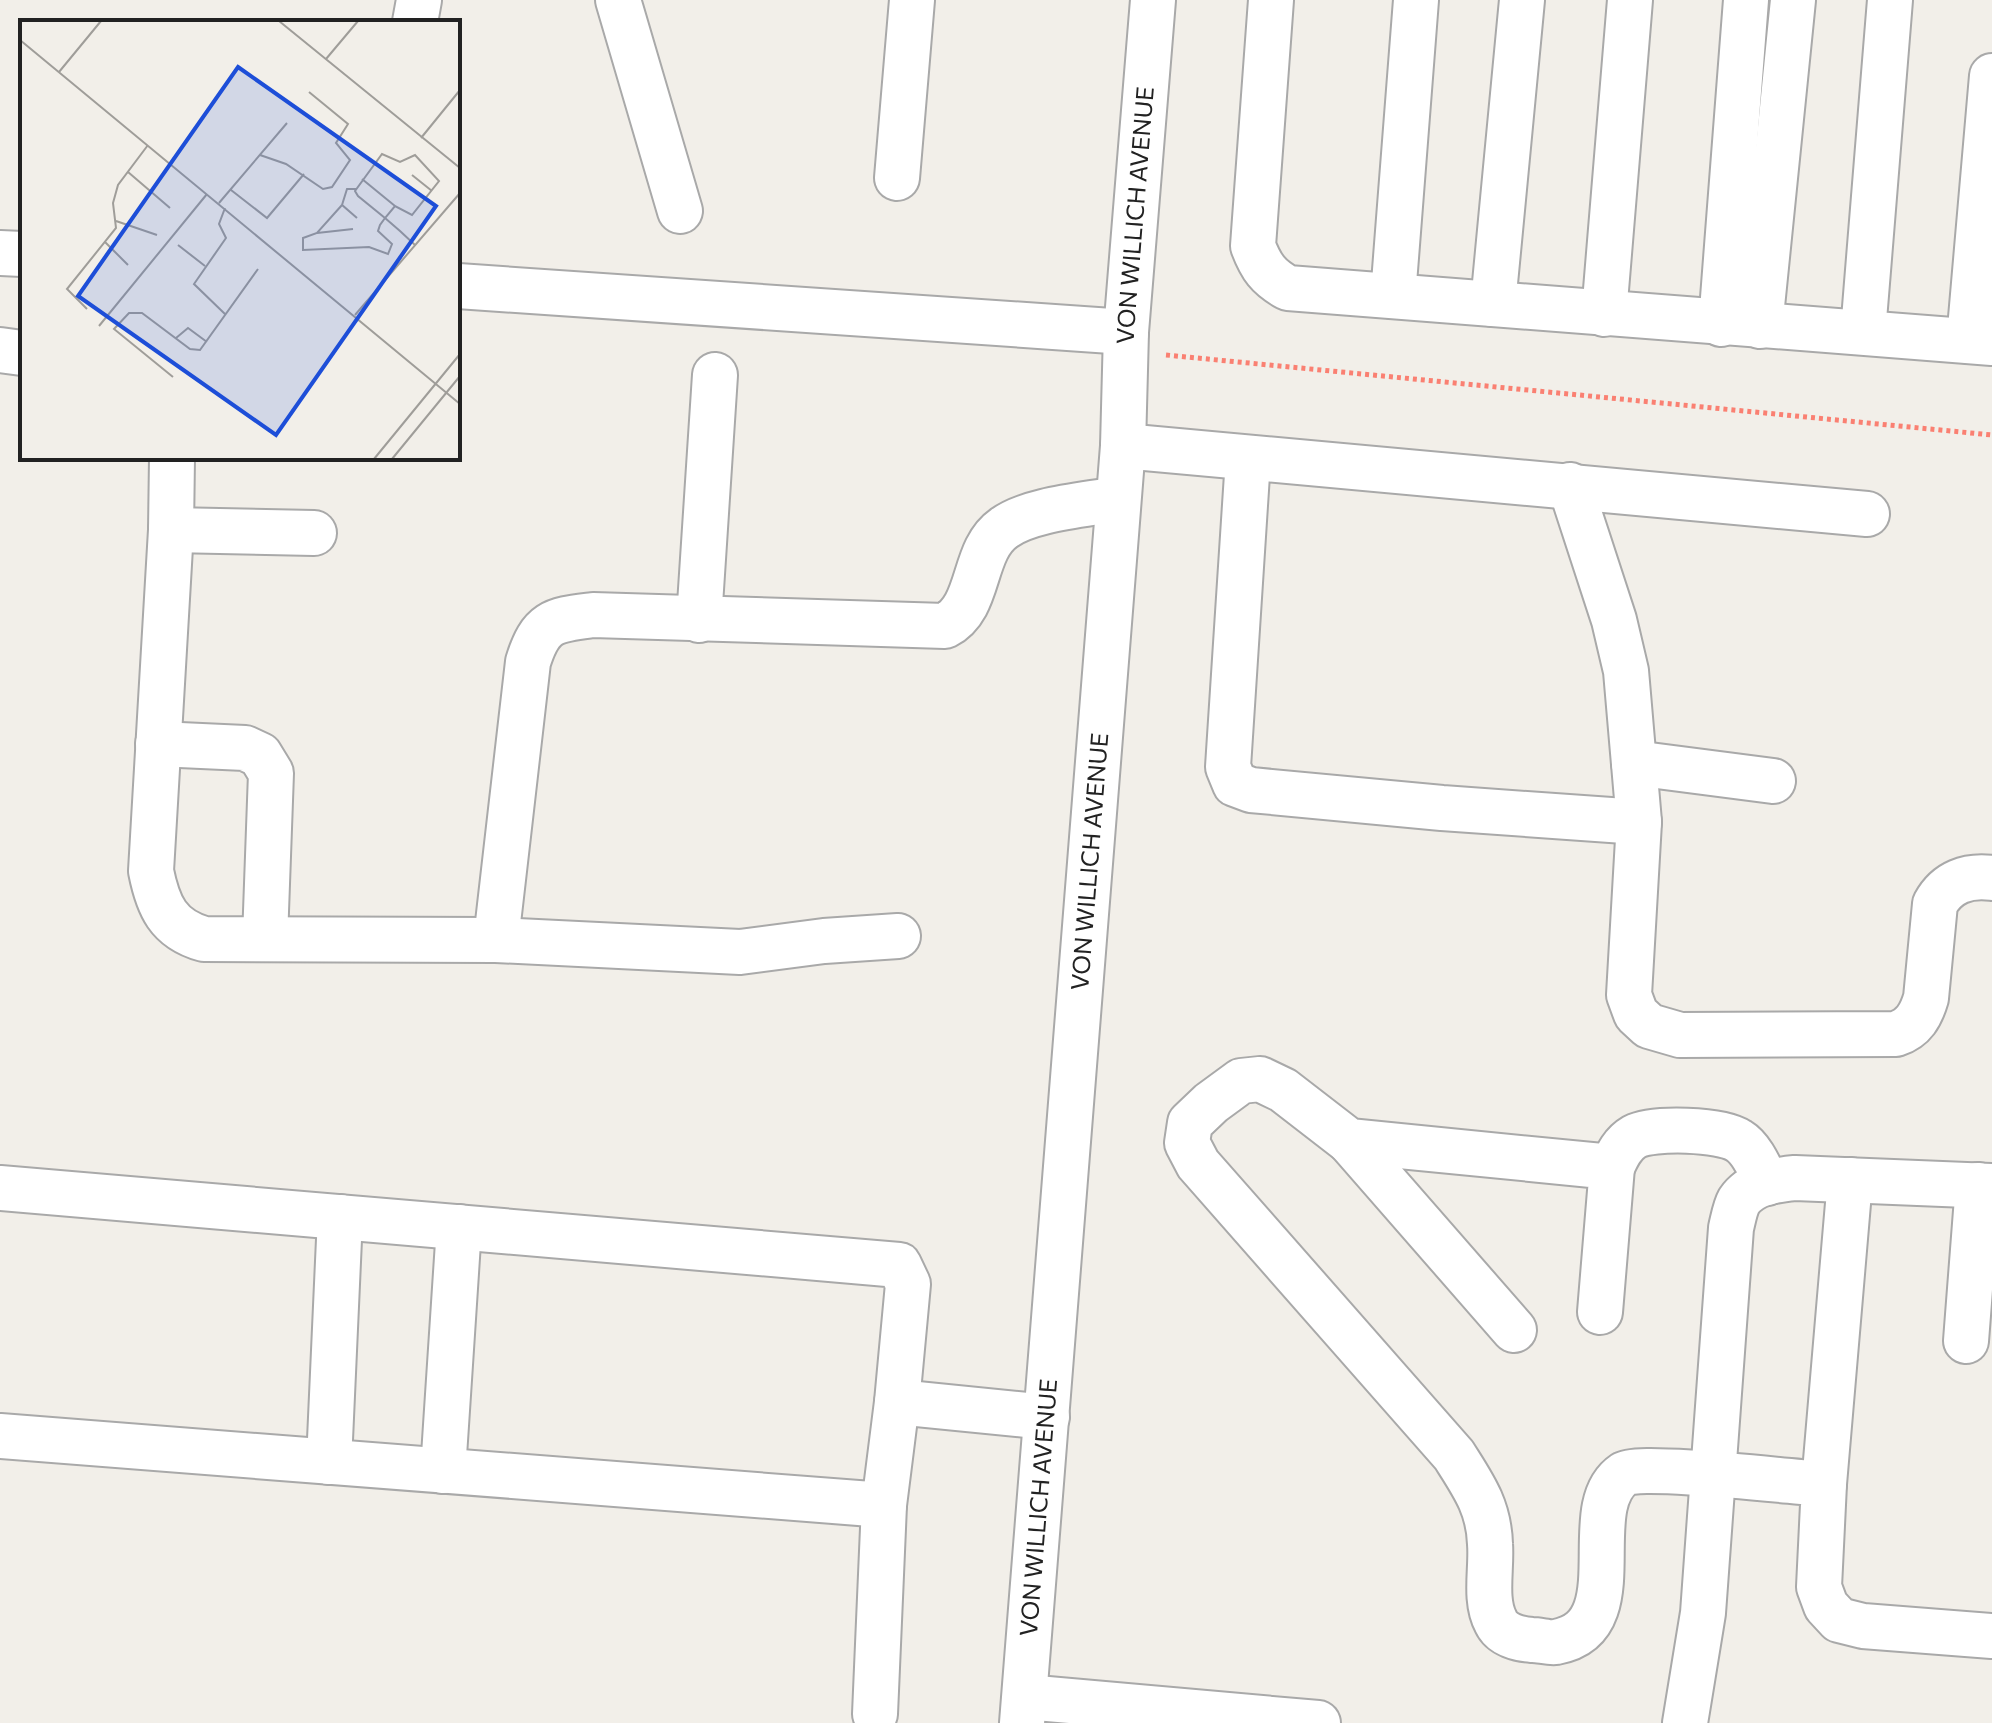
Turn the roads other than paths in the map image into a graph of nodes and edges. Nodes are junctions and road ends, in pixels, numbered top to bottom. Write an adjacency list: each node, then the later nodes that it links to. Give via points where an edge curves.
1 (419, 0): 12 (street)
2 (618, 0): 15 (street)
3 (912, 0): 14 (street)
4 (1153, 0): 24 (street, VON WILLICH AVENUE)
5 (1271, 0): 19 (street, via 1254,210 1253,246 1261,267 1288,288)
6 (1416, 0): 19 (street)
7 (1522, 0): 20 (street)
8 (1630, 0): 21 (street)
9 (1746, 0): 22 (street)
10 (1793, 0): 22 (street)
11 (1890, 0): 23 (street)
12 (415, 20)
13 (1992, 76): 25 (street)
14 (897, 178)
15 (680, 211)
16 (0, 253): 17 (street)
17 (20, 254)
18 (460, 286): 24 (street)
19 (1393, 296): 20 (street)
20 (1493, 304): 21 (street)
21 (1604, 314): 22 (street)
22 (1741, 325): 23 (street)
23 (1863, 332): 25 (street)
24 (1125, 342): 29 (street, VON WILLICH AVENUE)
25 (1980, 342)
26 (0, 350): 27 (street)
27 (20, 353)
28 (715, 375): 37 (street)
29 (1123, 446): 30 (street); 33 (street, VON WILLICH AVENUE)
30 (1248, 459): 32 (street); 41 (street, via 1228,767 1235,784 1251,790)
31 (172, 460): 35 (street)
32 (1570, 485): 34 (street); 39 (street, via 1626,671)
33 (1117, 499): 37 (street, via 1029,517 1004,528 987,548 962,614 945,626); 58 (street, VON WILLICH AVENUE)
34 (1867, 514)
35 (171, 530): 36 (street); 38 (street)
36 (314, 533)
37 (699, 620): 45 (street, via 593,615 560,620 538,635 528,662)
38 (158, 744): 44 (street, via 151,871 159,904 188,935); 44 (street, via 245,748 260,755 271,773)
39 (1634, 763): 40 (street); 41 (street)
40 (1773, 781)
41 (1639, 822): 42 (street, via 1627,987 1636,1014 1649,1026 1680,1035 1905,1031 1922,1012 1926,998 1935,904 1942,891 1954,882)
42 (1992, 878)
43 (898, 936): 45 (street, via 740,952)
44 (265, 939): 45 (street)
45 (496, 940)
46 (1349, 1141): 47 (street); 55 (street); 62 (street, via 1283,1090 1260,1079 1241,1081 1211,1103 1190,1123 1187,1143 1198,1164 1454,1455 1481,1496 1490,1540 1491,1611 1497,1627 1517,1638 1556,1642 1590,1621 1599,1599 1605,1508 1611,1484 1627,1471)
47 (1612, 1167): 49 (street, via 1632,1138 1650,1131 1726,1133 1743,1143); 54 (street)
48 (1850, 1180): 49 (street); 50 (street); 63 (street)
49 (1767, 1183): 62 (street, via 1738,1202 1731,1228)
50 (1985, 1186): 56 (street)
51 (0, 1188): 52 (street)
52 (340, 1217): 53 (street); 60 (street)
53 (459, 1227): 57 (street, via 899,1265 908,1284); 61 (street)
54 (1600, 1312)
55 (1514, 1330)
56 (1966, 1341)
57 (897, 1402): 58 (street); 64 (street)
58 (1047, 1417): 66 (street, VON WILLICH AVENUE)
59 (0, 1436): 60 (street)
60 (329, 1462): 61 (street)
61 (443, 1471): 64 (street)
62 (1713, 1475): 63 (street); 69 (street, via 1703,1613)
63 (1824, 1484): 65 (street, via 1819,1587 1839,1620)
64 (884, 1505): 67 (street)
65 (1992, 1636)
66 (1023, 1710): 68 (street)
67 (875, 1714)
68 (1318, 1723)
69 (1685, 1723)

